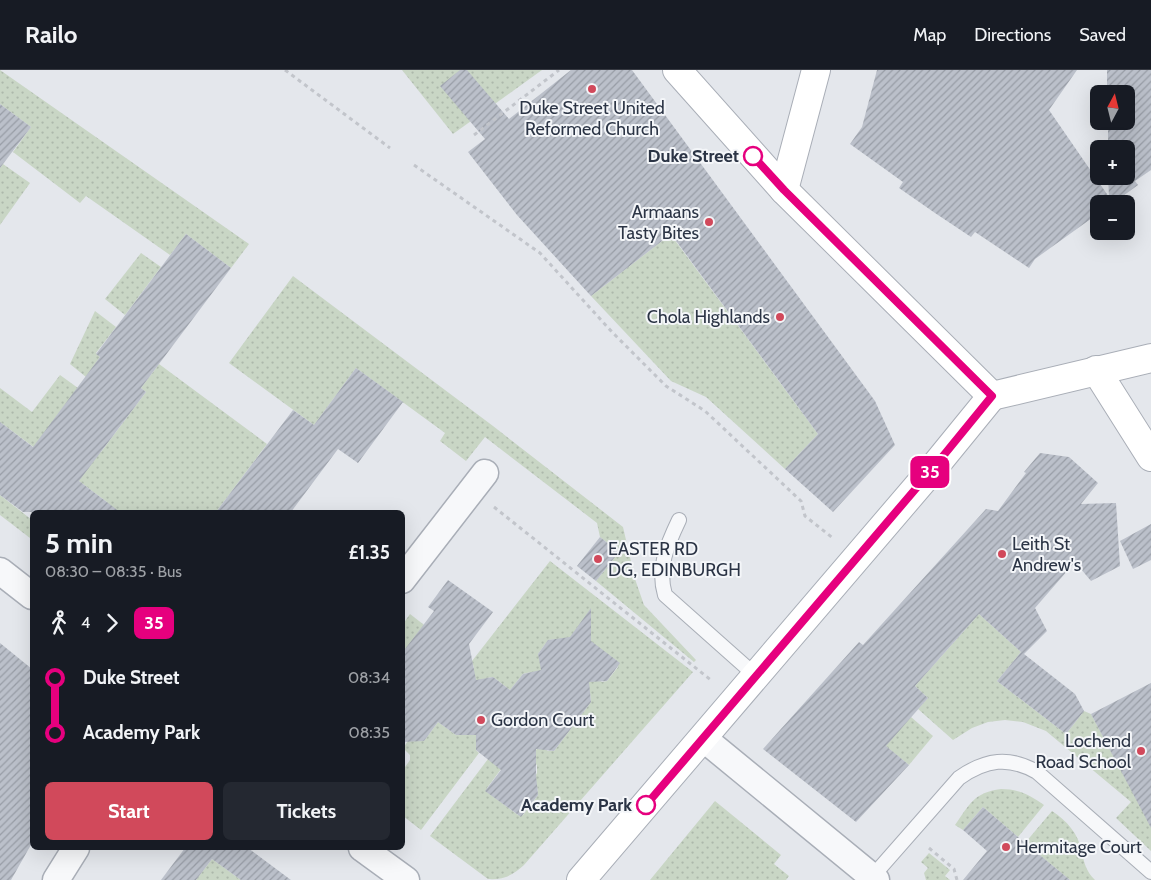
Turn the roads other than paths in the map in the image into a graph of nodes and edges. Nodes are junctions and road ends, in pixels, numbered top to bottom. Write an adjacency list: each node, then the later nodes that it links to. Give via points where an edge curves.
1 (677, 70): 3 (street)
2 (816, 70): 3 (street)
3 (784, 190): 6 (street)
4 (1151, 358): 5 (street)
5 (1096, 370): 6 (street); 7 (street)
6 (992, 396): 13 (street)
7 (1151, 457)
8 (479, 481): 11 (street)
9 (678, 520): 13 (lane, via 662,566 665,595)
10 (0, 571): 12 (street)
11 (405, 576)
12 (30, 594)
13 (755, 675): 14 (street)
14 (702, 738): 18 (street); 21 (street)
15 (75, 850): 19 (street)
16 (365, 850): 20 (street)
17 (1151, 872): 18 (lane, via 1037,772 1009,762 985,764 959,778)
18 (874, 879)
19 (56, 880)
20 (406, 880)
21 (581, 880)

